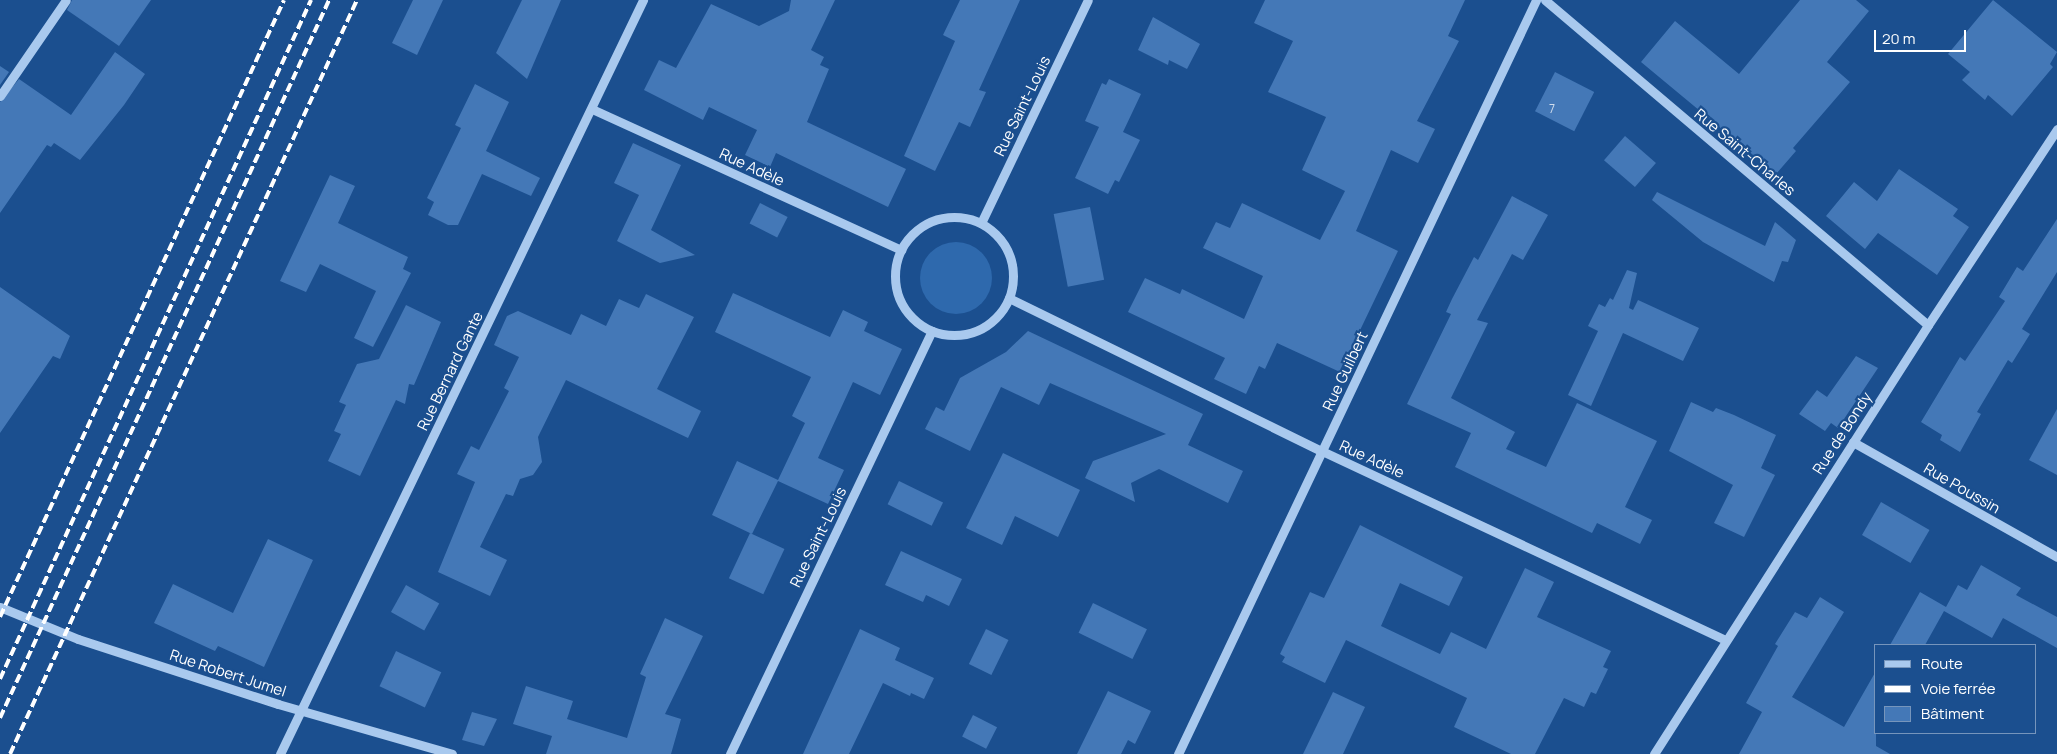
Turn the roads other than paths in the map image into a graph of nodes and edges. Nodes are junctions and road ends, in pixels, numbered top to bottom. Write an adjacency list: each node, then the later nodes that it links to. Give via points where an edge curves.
1 (66, 0): 6 (street)
2 (643, 0): 7 (street, Rue Bernard Gante)
3 (1088, 0): 9 (street, Rue Saint-Louis)
4 (1536, 0): 15 (street, Rue Guilbert)
5 (1545, 0): 12 (street, Rue Saint-Charles)
6 (0, 96)
7 (592, 109): 10 (street, Rue Adèle); 19 (street, Rue Bernard Gante)
8 (2057, 129): 12 (street, Rue de Bondy)
9 (981, 223): 10 (street, via 963,217 944,217 926,223); 11 (street, via 1006,247 1012,263)
10 (900, 250): 13 (street, via 895,269 896,288 903,306 915,321)
11 (1009, 298): 13 (street, via 1000,314 986,326 959,334); 15 (street, Rue Adèle)
12 (1928, 325): 14 (street, Rue de Bondy)
13 (932, 331): 22 (street, Rue Saint-Louis)
14 (1853, 442): 16 (street, Rue Poussin); 18 (street, Rue de Bondy)
15 (1322, 451): 18 (street, Rue Adèle); 23 (street, Rue Guilbert)
16 (2057, 557)
17 (0, 606): 19 (street, Rue Robert Jumel, via 78,639)
18 (1725, 640): 24 (street, Rue de Bondy)
19 (302, 710): 20 (street, Rue Bernard Gante); 21 (street, Rue Robert Jumel)
20 (280, 754)
21 (452, 754)
22 (730, 754)
23 (1178, 754)
24 (1654, 754)

